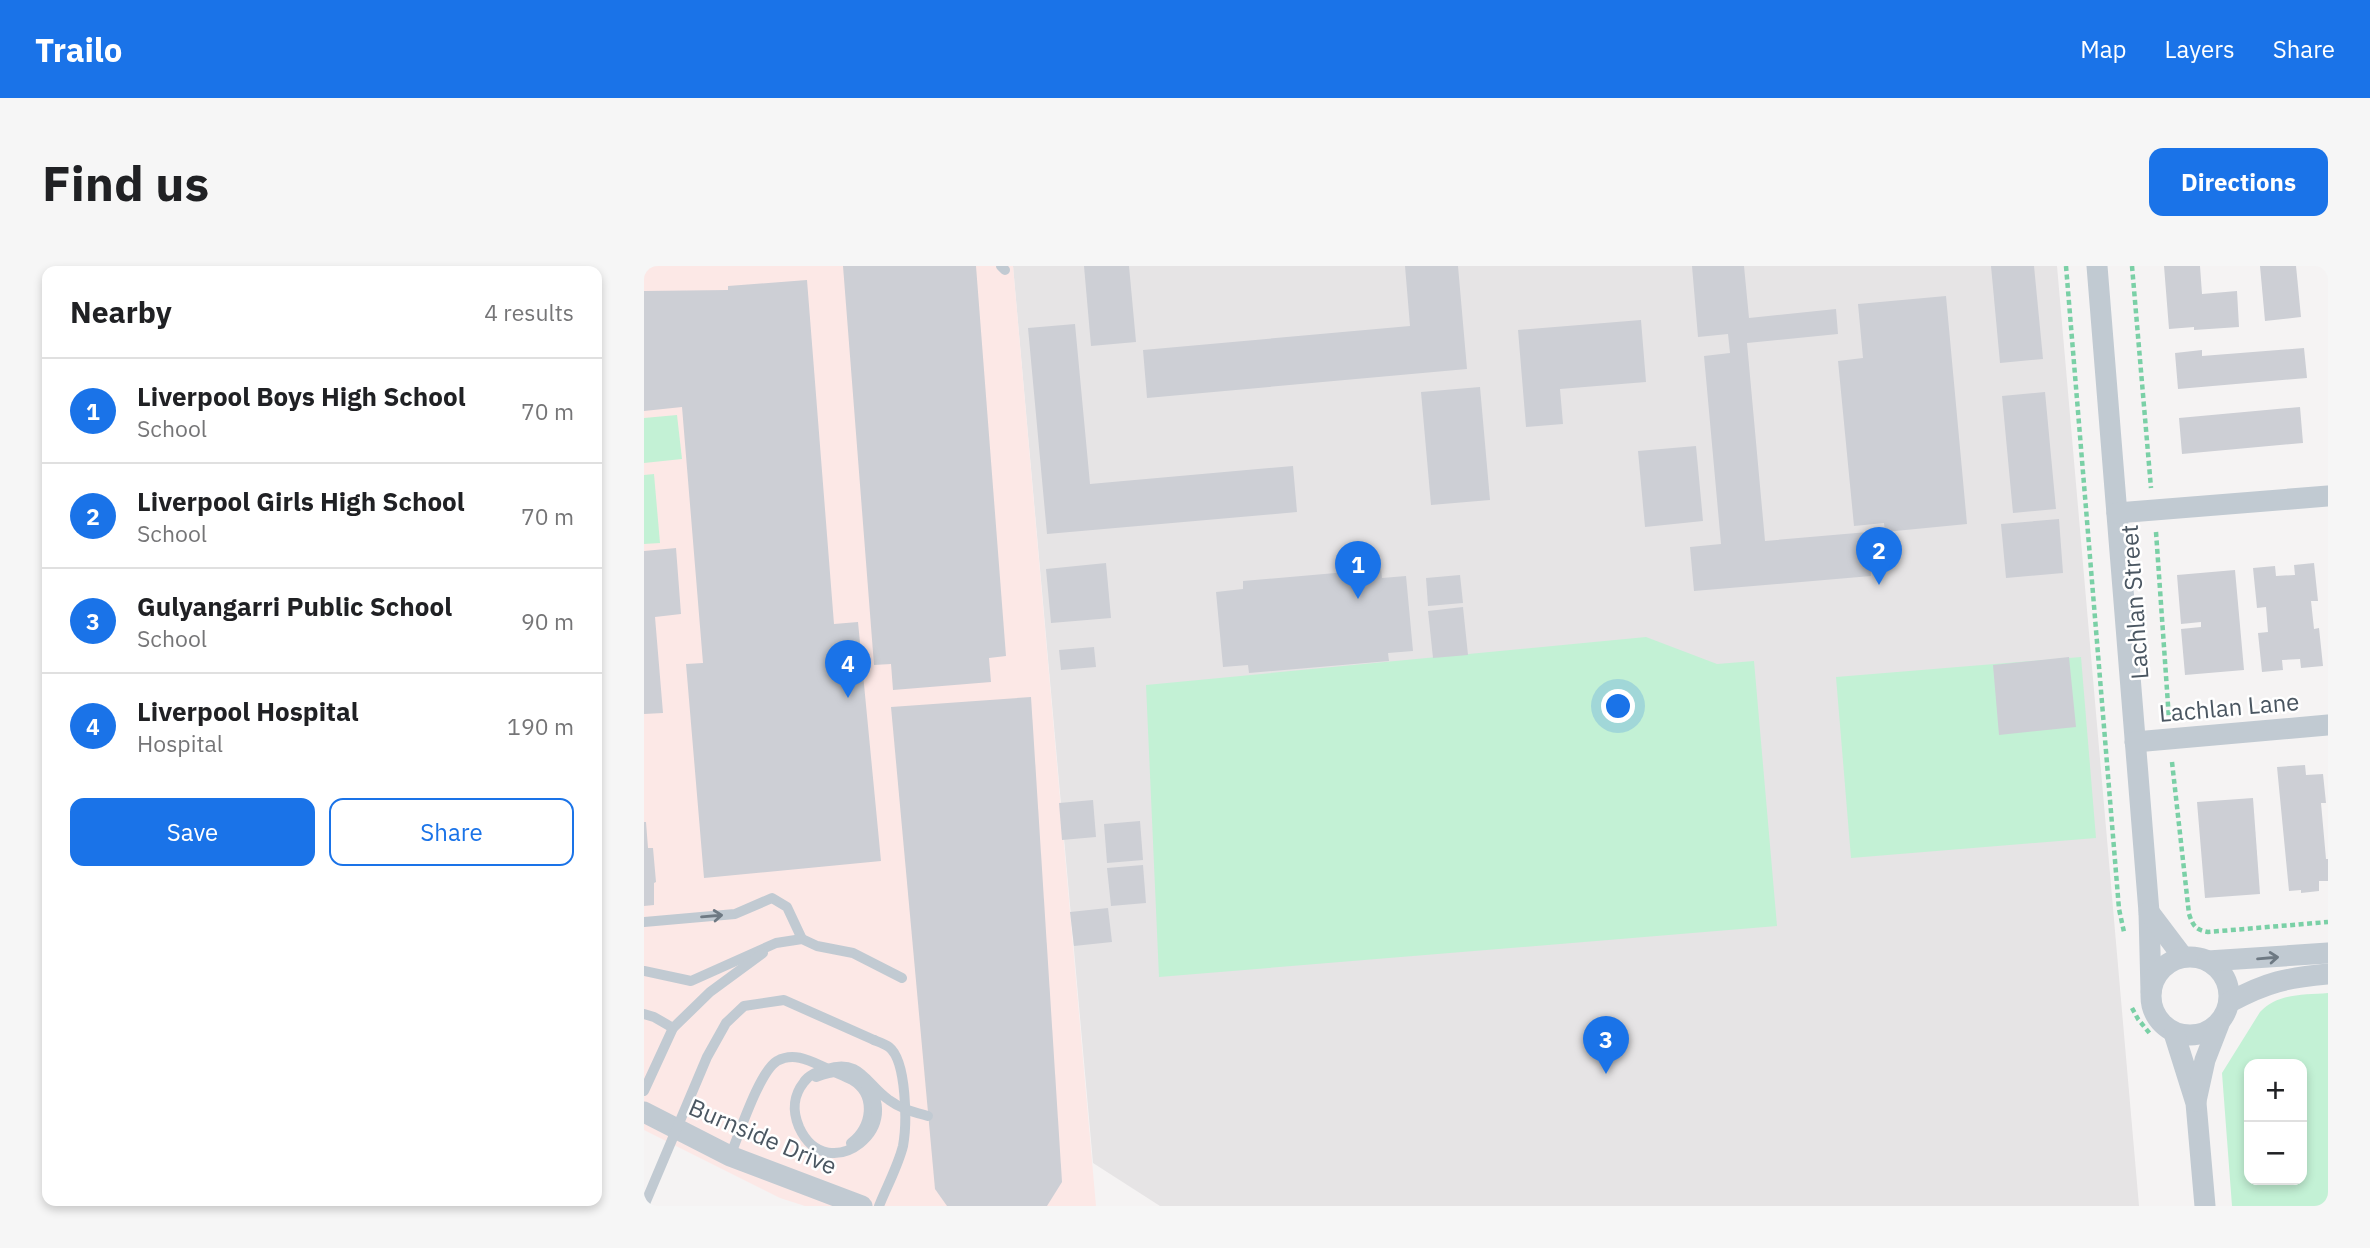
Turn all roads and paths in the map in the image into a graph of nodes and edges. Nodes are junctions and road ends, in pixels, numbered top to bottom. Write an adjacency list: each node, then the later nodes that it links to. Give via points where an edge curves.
1 (2066, 266): 13 (path)
2 (2096, 266): 6 (street, Lachlan Street)
3 (2132, 266): 5 (path, Lachlan Street)
4 (2328, 496): 5 (street)
5 (2154, 510): 6 (street); 8 (path, Lachlan Street)
6 (2117, 513): 9 (street, Lachlan Street)
7 (2328, 725): 8 (street, Lachlan Lane)
8 (2171, 739): 9 (street, Lachlan Lane); 12 (path, Lachlan Street, via 2193,925 2208,932)
9 (2135, 742): 10 (street, Lachlan Street)
10 (2149, 912): 17 (street); 23 (street, Lachlan Street)
11 (644, 922): 14 (lane, one-way to 14, via 735,915 772,898 787,907)
12 (2328, 922)
13 (2124, 935)
14 (802, 939): 15 (lane); 21 (lane, via 853,953)
15 (776, 943): 22 (lane); 24 (lane)
16 (2328, 953): 18 (street, one-way to 16)
17 (2183, 957): 18 (street); 23 (street, via 2161,970)
18 (2208, 961): 25 (street, via 2226,979)
19 (644, 971): 22 (lane)
20 (2328, 974): 25 (street, via 2279,979)
21 (902, 978)
22 (691, 981): 24 (lane)
23 (2151, 992): 29 (street, via 2156,1016)
24 (701, 1001): 28 (lane)
25 (2230, 1002): 27 (street)
26 (644, 1014): 28 (lane)
27 (2219, 1024): 29 (street, via 2198,1035); 31 (street)
28 (673, 1028): 30 (lane)
29 (2174, 1033): 31 (street)
30 (644, 1091)
31 (2196, 1103): 38 (street)
32 (644, 1112): 34 (street, Burnside Drive)
33 (928, 1116): 34 (lane, bridge, via 887,1099 864,1073 837,1066 828,1069 819,1072 807,1077 793,1104 804,1137 815,1148 830,1154 847,1150 871,1134 876,1105 872,1092 852,1073 843,1071 835,1072 827,1073 808,1083 798,1106 806,1133 817,1143 831,1150 860,1137 869,1106 854,1081 843,1076 832,1071 821,1066 799,1056 776,1061 763,1077)
34 (730, 1156): 36 (street, Burnside Drive)
35 (644, 1206): 37 (lane, bridge, via 726,1023 744,1006 784,1000 890,1047 899,1061 905,1133)
36 (862, 1206)
37 (879, 1206)
38 (2205, 1206)

